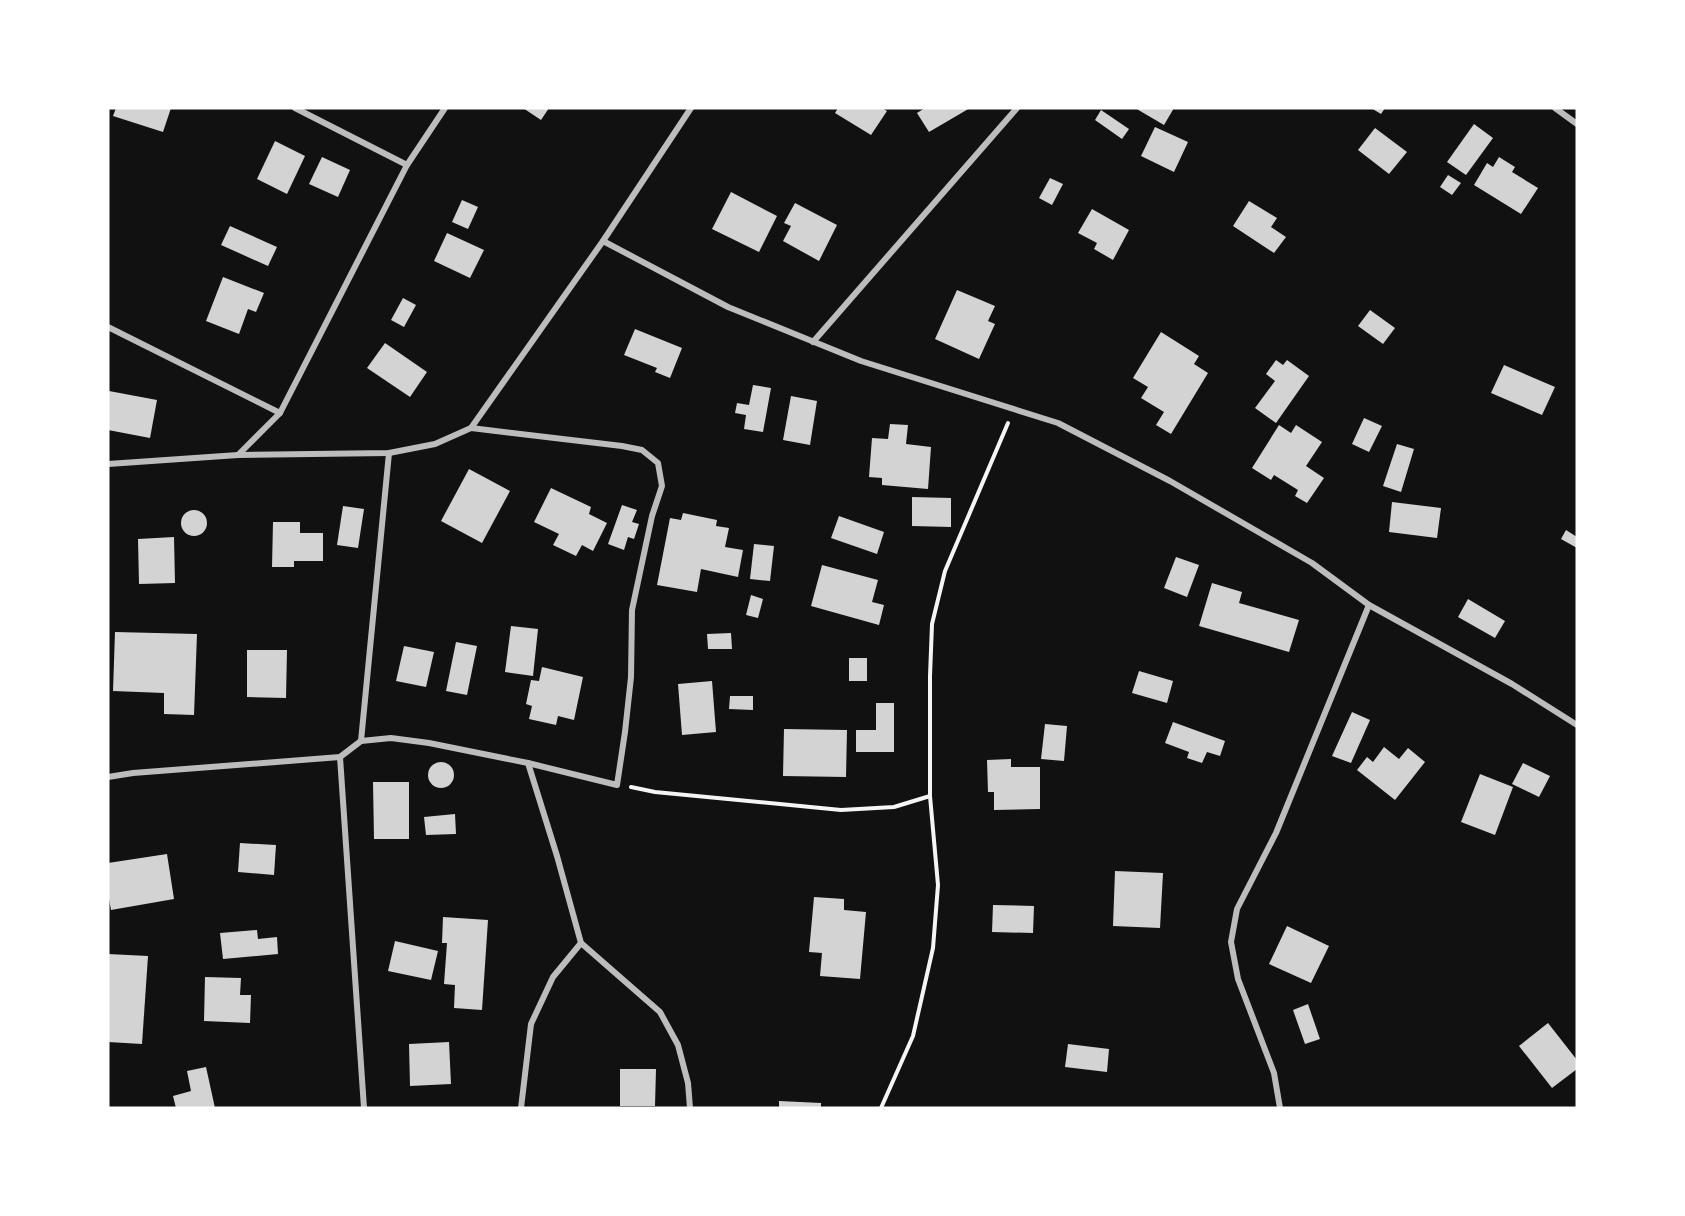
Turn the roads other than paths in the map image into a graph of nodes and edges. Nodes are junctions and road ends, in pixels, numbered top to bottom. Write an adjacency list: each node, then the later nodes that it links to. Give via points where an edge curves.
1 (295, 108): 7 (street)
2 (445, 108): 7 (street)
3 (691, 108): 8 (street)
4 (1017, 108): 10 (street)
5 (1555, 108): 6 (street)
6 (1577, 124)
7 (407, 165): 11 (street)
8 (603, 241): 10 (street, via 728,307); 12 (street)
9 (108, 327): 11 (street)
10 (813, 342): 16 (street, via 1058,423 1170,481 1312,563)
11 (280, 413): 14 (street)
12 (471, 428): 13 (street, via 435,444); 20 (street, via 642,450 658,463 662,486 633,610 631,677 617,784)
13 (389, 453): 14 (street); 18 (street)
14 (238, 455): 15 (street)
15 (108, 464)
16 (1369, 605): 17 (street, via 1512,684); 26 (street, via 1276,833 1237,909 1231,942 1238,979 1274,1073)
17 (1577, 725)
18 (361, 741): 19 (street); 20 (street, via 391,738 429,743)
19 (340, 757): 21 (street); 23 (street)
20 (528, 763): 22 (street)
21 (108, 777)
22 (581, 944): 24 (street, via 553,977 531,1024); 25 (street, via 660,1012 678,1045)
23 (364, 1108)
24 (521, 1108)
25 (690, 1108)
26 (1280, 1108)

